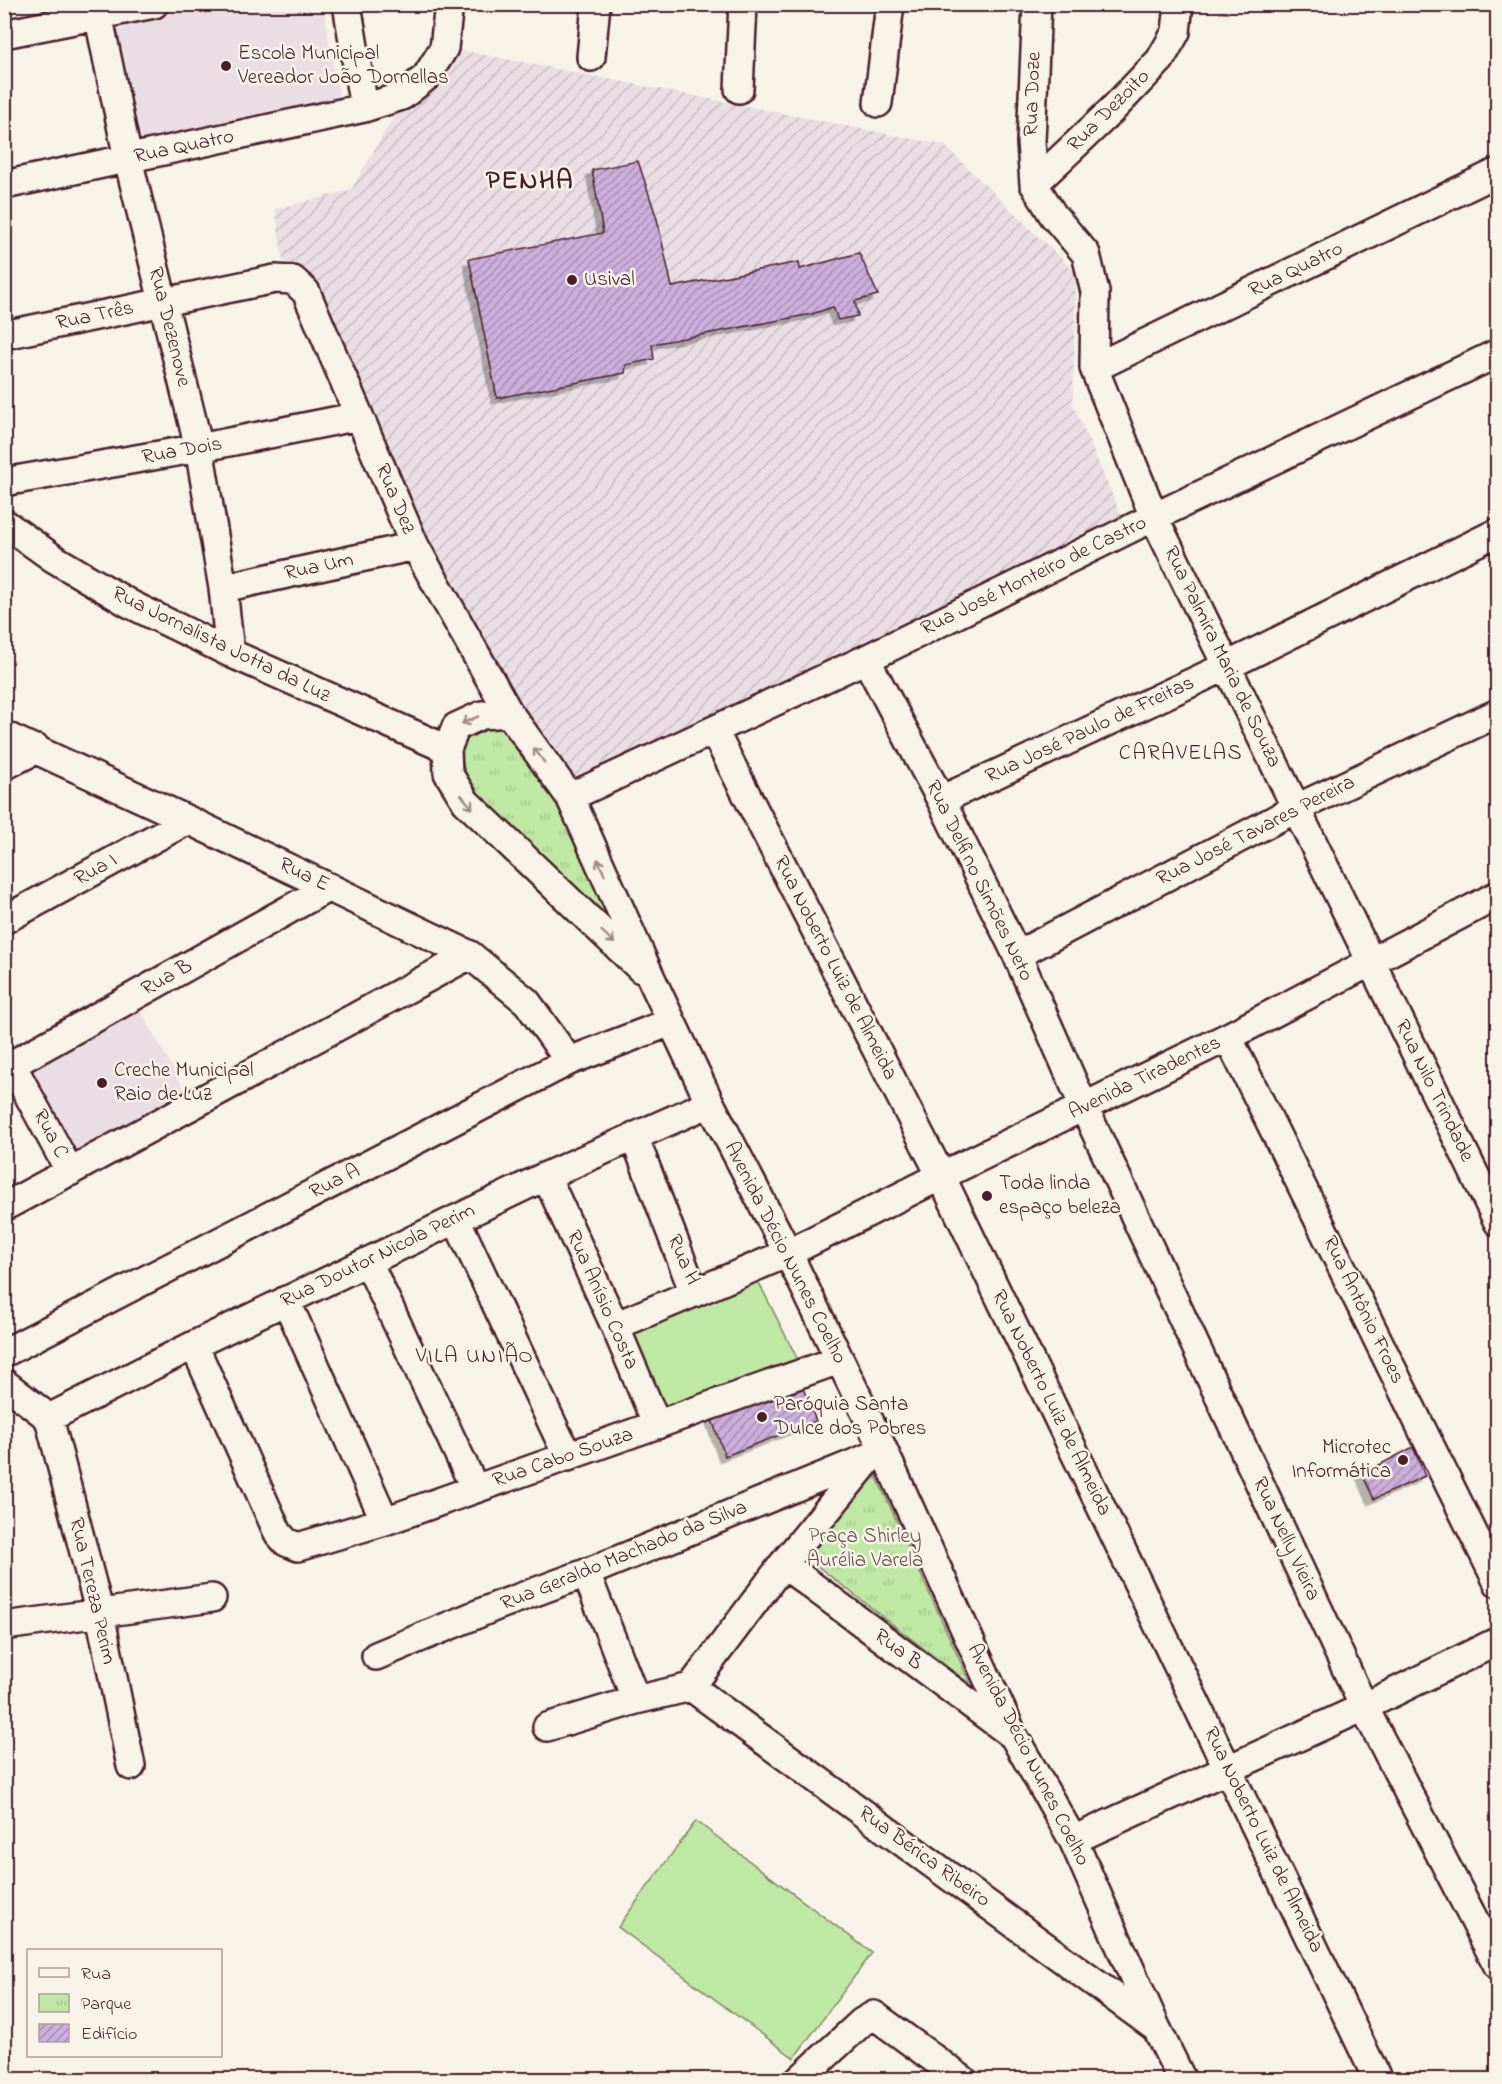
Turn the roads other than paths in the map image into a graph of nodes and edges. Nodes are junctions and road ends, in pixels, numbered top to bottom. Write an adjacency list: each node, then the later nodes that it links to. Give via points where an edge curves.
1 (154, 4): 9 (street)
2 (347, 4): 14 (street)
3 (449, 4): 14 (street, Rua Quatro, via 444,48 426,77 402,96)
4 (596, 4): 11 (street)
5 (743, 4): 12 (street)
6 (890, 4): 13 (street)
7 (1037, 4): 17 (street, Rua Doze, via 1031,142)
8 (1179, 4): 17 (street, Rua Dezoito, via 1176,32 1160,60)
9 (97, 9): 10 (street); 15 (street, Rua Dezenove)
10 (4, 34)
11 (591, 57)
12 (739, 88)
13 (878, 103)
14 (364, 108): 15 (street, Rua Quatro)
15 (128, 159): 18 (street, Rua Quatro); 20 (street, Rua Dezenove)
16 (1497, 172): 23 (street, Rua Quatro)
17 (1034, 184): 23 (street, Rua Palmira Maria de Souza, via 1053,215 1086,254 1095,292)
18 (4, 185)
19 (293, 280): 20 (street, Rua Três, via 275,279); 24 (street, Rua Dez, via 306,292)
20 (163, 302): 21 (street, Rua Três); 25 (street, Rua Dezenove)
21 (4, 335)
22 (1497, 353): 27 (street, Rua José Monteiro de Castro)
23 (1094, 368): 27 (street, Rua Palmira Maria de Souza)
24 (359, 416): 25 (street, Rua Dois); 30 (street, Rua Dez)
25 (199, 448): 26 (street, Rua Dois); 31 (street, Rua Dezenove)
26 (4, 483)
27 (1154, 517): 33 (street, Rua José Monteiro de Castro); 34 (street, Rua Palmira Maria de Souza)
28 (4, 523): 32 (street, Rua Jornalista Jotta da Luz, via 130,604)
29 (1497, 532): 34 (street, Rua José Paulo de Freitas)
30 (415, 546): 31 (street, Rua Um); 35 (street, Rua Dez)
31 (223, 588): 32 (street, Rua Dezenove)
32 (230, 653): 40 (street, Rua Jornalista Jotta da Luz)
33 (866, 659): 37 (street, Rua José Monteiro de Castro); 43 (street, Rua Delfino Simões Neto)
34 (1227, 666): 43 (street, Rua José Paulo de Freitas); 44 (street, Rua Palmira Maria de Souza)
35 (509, 713): 40 (street, one-way to 40, via 482,715 456,727); 42 (street, Rua Dez, one-way to 35)
36 (1497, 713): 44 (street, Rua José Tavares Pereira)
37 (714, 731): 42 (street, Rua José Monteiro de Castro); 62 (street, Rua Noberto Luiz de Almeida)
38 (4, 735): 39 (street, Rua E)
39 (37, 749): 41 (street); 45 (street, Rua E)
40 (447, 749): 52 (street, one-way to 52, via 448,773 466,802)
41 (4, 766)
42 (570, 797): 52 (street, Avenida Décio Nunes Coelho, one-way to 42)
43 (941, 800): 50 (street, Rua Delfino Simões Neto)
44 (1297, 808): 50 (street, Rua José Tavares Pereira); 51 (street, Rua Palmira Maria de Souza)
45 (188, 820): 46 (street, Rua E); 48 (street, Rua I)
46 (329, 887): 49 (street, Rua E); 56 (street, Rua B)
47 (1497, 895): 51 (street, Avenida Tiradentes)
48 (4, 920)
49 (470, 955): 55 (street, Rua E, via 526,1002); 60 (street)
50 (1017, 955): 58 (street, Rua Delfino Simões Neto)
51 (1371, 961): 54 (street, Avenida Tiradentes); 65 (street, Rua Nilo Trindade)
52 (651, 978): 53 (street, Avenida Décio Nunes Coelho)
53 (671, 1022): 55 (street, Rua A); 57 (street, Avenida Décio Nunes Coelho)
54 (1228, 1037): 58 (street, Avenida Tiradentes); 83 (street, Rua Antônio Froes)
55 (569, 1061): 72 (street, Rua A)
56 (8, 1067): 60 (street, Rua C)
57 (710, 1103): 59 (street, Rua Doutor Nicola Perim); 66 (street, Avenida Décio Nunes Coelho)
58 (1084, 1107): 62 (street, Avenida Tiradentes); 91 (street, Rua Nelly Vieira)
59 (634, 1137): 61 (street, Rua Doutor Nicola Perim); 68 (street, Rua H)
60 (70, 1172): 63 (street)
61 (546, 1176): 64 (street, Rua Doutor Nicola Perim); 70 (street, Rua Anísio Costa)
62 (941, 1176): 66 (street, Avenida Tiradentes); 95 (street, Rua Noberto Luiz de Almeida)
63 (4, 1207)
64 (456, 1219): 67 (street, Rua Doutor Nicola Perim); 78 (street)
65 (1497, 1222)
66 (788, 1253): 68 (street, Rua H); 73 (street, Avenida Décio Nunes Coelho)
67 (368, 1262): 69 (street, Rua Doutor Nicola Perim); 79 (street)
68 (694, 1293): 70 (street)
69 (286, 1300): 71 (street, Rua Doutor Nicola Perim); 80 (street)
70 (615, 1326): 76 (street, Rua Anísio Costa)
71 (194, 1345): 75 (street, Rua Doutor Nicola Perim); 80 (street, Rua Cabo Souza, via 278,1533 286,1542 298,1547)
72 (4, 1353)
73 (839, 1360): 76 (street, Rua Cabo Souza); 77 (street, Avenida Décio Nunes Coelho)
74 (4, 1383): 75 (street)
75 (49, 1418): 85 (street, Rua Tereza Perim)
76 (657, 1425): 78 (street, Rua Cabo Souza)
77 (876, 1450): 81 (street); 82 (street, Rua Geraldo Machado da Silva); 93 (street, Avenida Décio Nunes Coelho)
78 (568, 1457): 79 (street, Rua Cabo Souza)
79 (475, 1489): 80 (street, Rua Cabo Souza)
80 (385, 1521)
81 (783, 1564): 89 (street); 93 (street, Rua B)
82 (586, 1573): 88 (street, Rua Geraldo Machado da Silva); 90 (street)
83 (1497, 1583)
84 (212, 1598): 85 (street)
85 (100, 1614): 86 (street); 94 (street, Rua Tereza Perim)
86 (4, 1626)
87 (1497, 1641): 91 (street)
88 (376, 1656)
89 (692, 1686): 90 (street); 98 (street, Rua Bérica Ribeiro)
90 (636, 1700): 92 (street)
91 (1364, 1707): 95 (street); 97 (street, Rua Nelly Vieira)
92 (547, 1727)
93 (1013, 1735): 96 (street, Avenida Décio Nunes Coelho)
94 (131, 1766)
95 (1228, 1770): 96 (street); 102 (street, Rua Noberto Luiz de Almeida)
96 (1073, 1840): 98 (street, Avenida Décio Nunes Coelho)
97 (1497, 1966)
98 (1156, 2027): 101 (street, Avenida Décio Nunes Coelho)
99 (799, 2079): 100 (street, via 874,2015)
100 (963, 2079)
101 (1182, 2079)
102 (1378, 2079)

